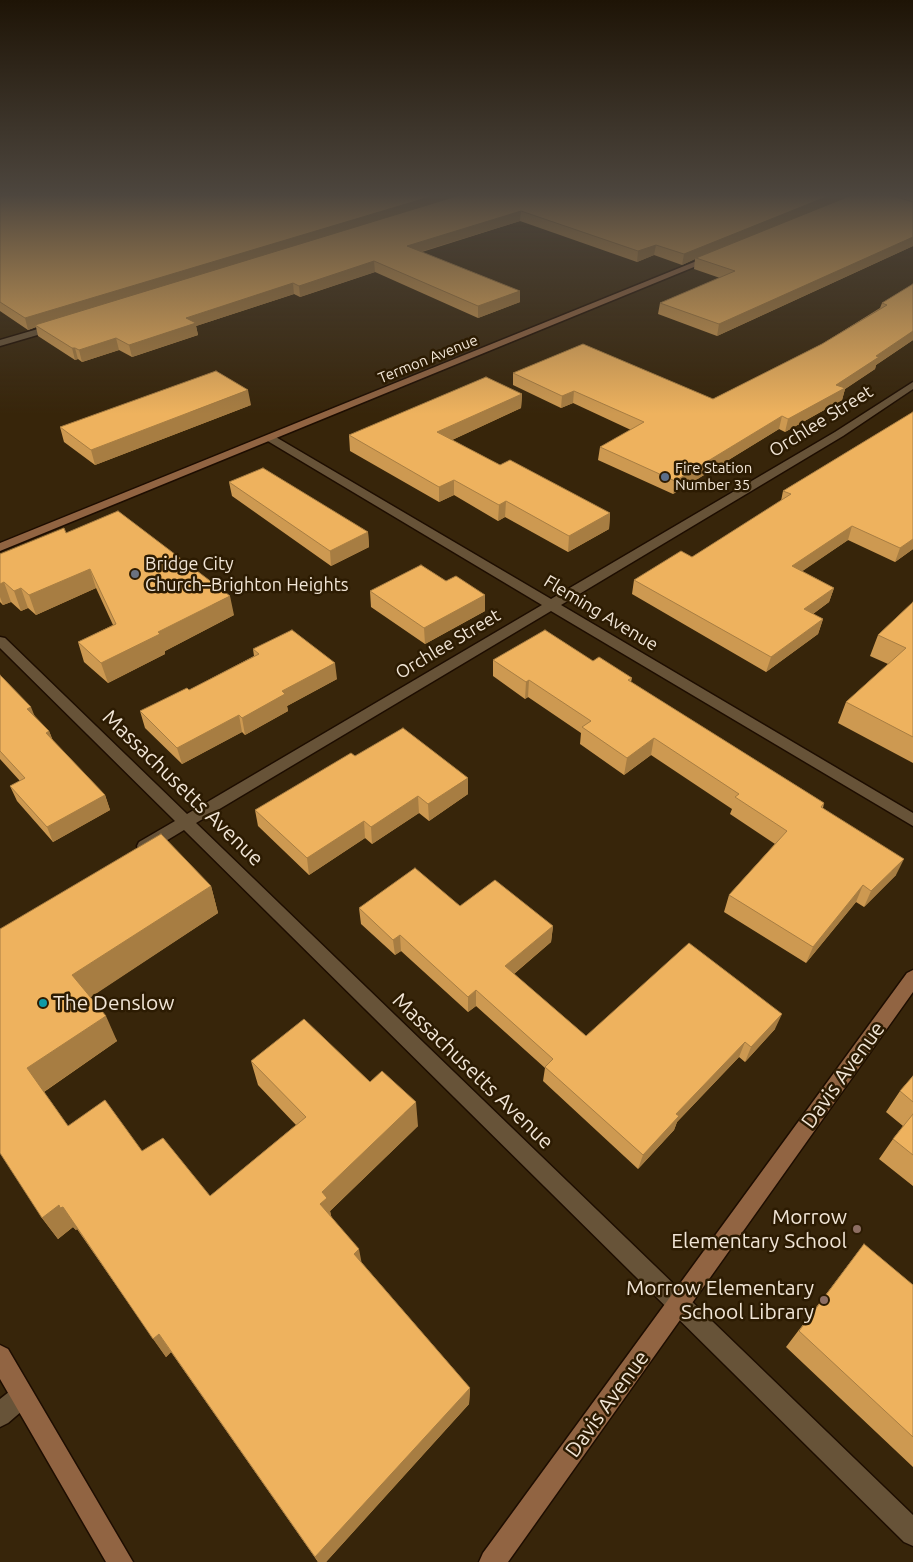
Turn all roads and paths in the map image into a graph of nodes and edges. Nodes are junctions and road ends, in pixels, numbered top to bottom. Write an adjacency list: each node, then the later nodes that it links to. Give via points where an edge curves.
1 (689, 268): 5 (street, Termon Avenue)
2 (66, 323): 3 (street)
3 (0, 343)
4 (913, 384): 7 (street, Orchlee Street, via 839,434)
5 (270, 438): 6 (street, Termon Avenue); 7 (street, Fleming Avenue)
6 (0, 548)
7 (551, 604): 9 (street, Fleming Avenue); 10 (street, Orchlee Street)
8 (0, 642): 10 (street, Massachusetts Avenue)
9 (913, 820)
10 (185, 822): 11 (street, Orchlee Street); 13 (street, Massachusetts Avenue)
11 (134, 852)
12 (913, 978): 13 (street, Davis Avenue)
13 (678, 1304): 17 (street, Massachusetts Avenue); 19 (street, Davis Avenue)
14 (0, 1356): 15 (street)
15 (22, 1396): 16 (street); 18 (street)
16 (0, 1414)
17 (913, 1533)
18 (120, 1562)
19 (492, 1562)

